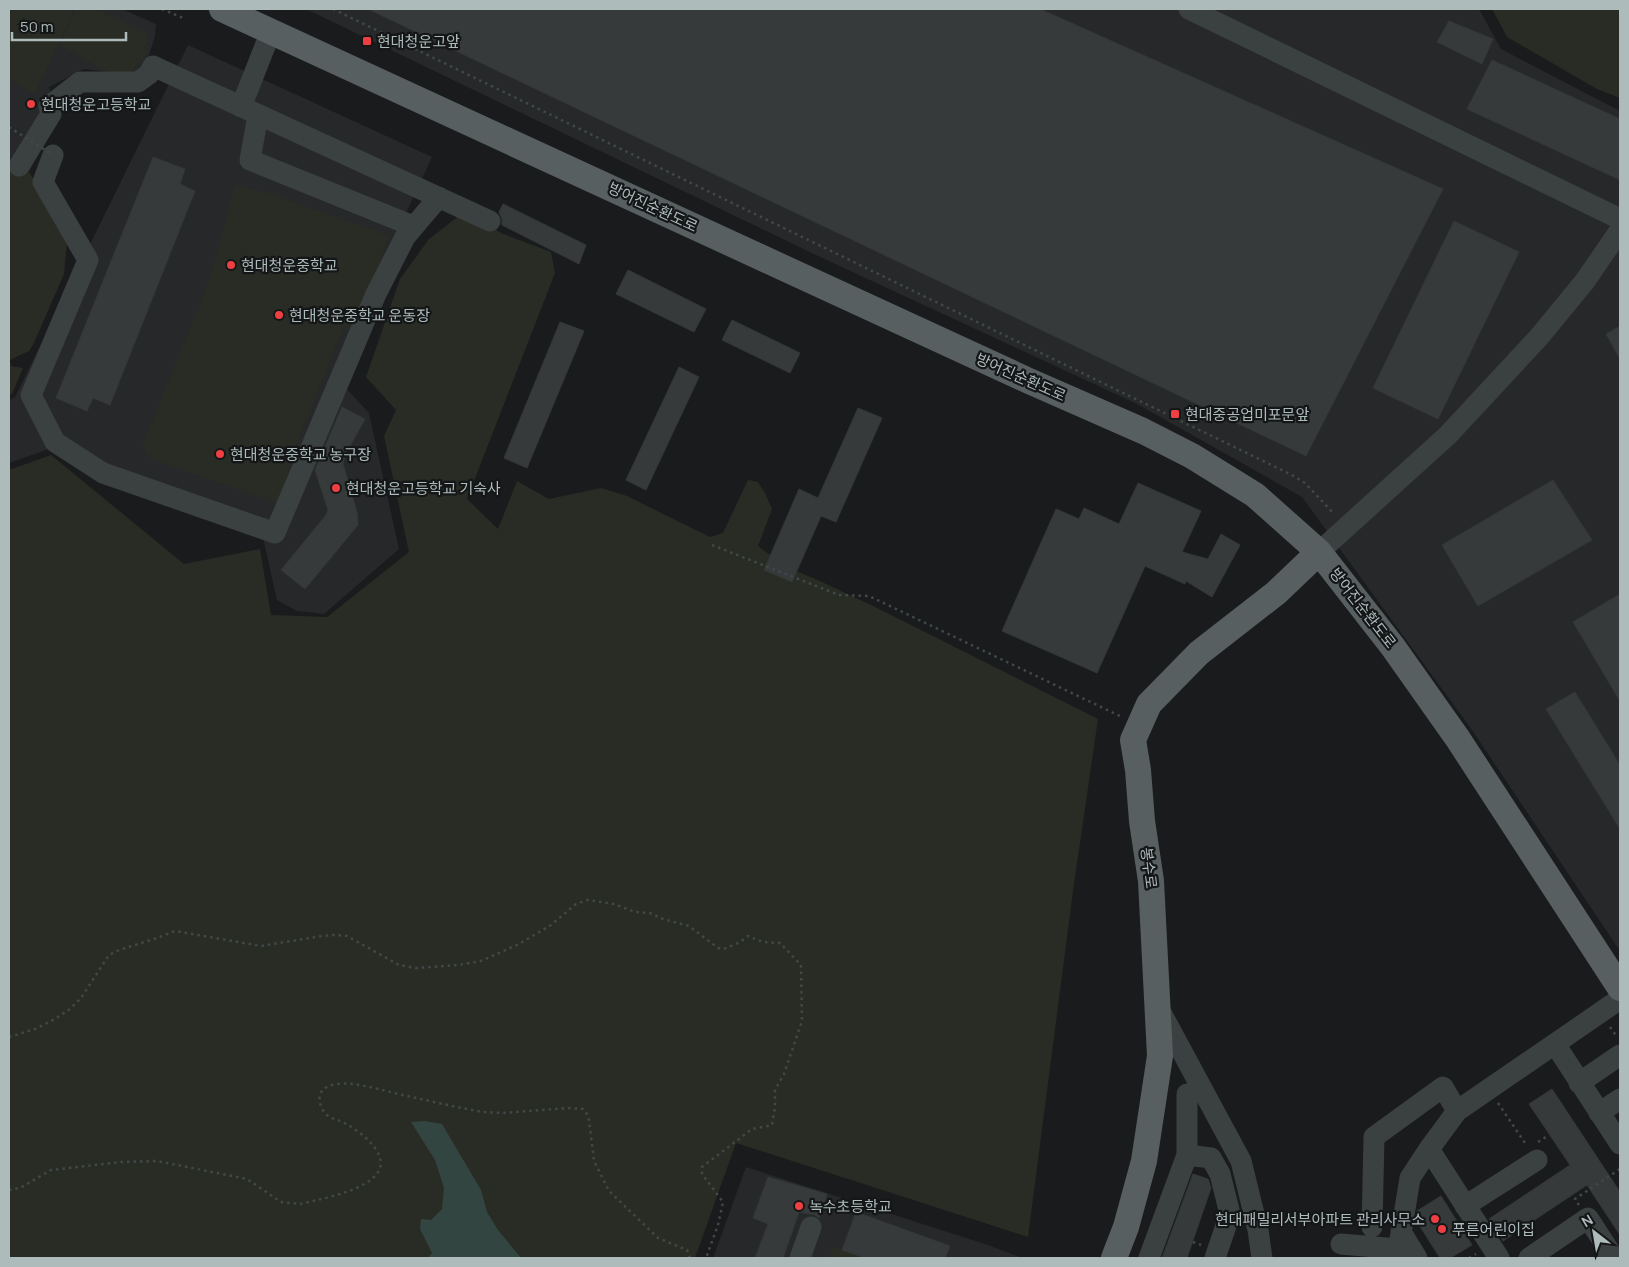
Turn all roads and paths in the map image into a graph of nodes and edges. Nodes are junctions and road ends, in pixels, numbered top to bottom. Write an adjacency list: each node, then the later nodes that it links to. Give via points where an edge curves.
1 (162, 9): 5 (path)
2 (222, 9): 6 (main road, 방어진순환도로)
3 (333, 9): 16 (path, via 1292,475 1305,483)
4 (1188, 9): 12 (street)
5 (183, 18)
6 (272, 31): 7 (street); 18 (main road, 방어진순환도로, via 1143,431 1192,456 1255,495)
7 (249, 111): 10 (street, via 153,66 149,74 138,82 80,82 50,106 51,114); 11 (street); 14 (street, via 250,160)
8 (9, 127): 9 (path, bridge)
9 (53, 155): 14 (street, via 43,182 88,260 31,395 54,442 103,473 275,533 376,294)
10 (20, 166)
11 (439, 197): 13 (street); 14 (street)
12 (1620, 219)
13 (490, 221)
14 (413, 226)
15 (1620, 230): 16 (street, via 1585,281 1455,428)
16 (1346, 528): 18 (street)
17 (712, 545): 19 (path, via 838,596 869,596)
18 (1319, 552): 19 (main road, 봉수로, via 1276,593 1199,653 1149,704); 20 (main road, 방어진순환도로, via 1393,647 1458,739)
19 (1139, 725): 22 (main road, 봉수로, via 1133,740 1151,881)
20 (1620, 988)
21 (1620, 999): 24 (street)
22 (1158, 1007): 47 (main road, 봉수로, via 1160,1056 1144,1161); 50 (street, via 1241,1160)
23 (9, 1037): 45 (path, via 35,1029 70,1009 109,956 175,931 261,946 322,936 348,936 399,965 416,968 458,965 481,961 519,944 551,925 576,904 588,900 614,904 635,912 650,912 689,926 718,948 724,949 748,936 763,942 780,943 801,965 802,1021 784,1074 775,1090 772,1125 752,1129 702,1167 702,1174 723,1202)
24 (1555, 1044): 26 (street); 30 (street)
25 (1620, 1055): 26 (street)
26 (1579, 1083): 31 (street)
27 (1187, 1094): 34 (street)
28 (1496, 1099): 35 (path)
29 (1620, 1099): 31 (street)
30 (1458, 1111): 33 (street); 41 (street, via 1443,1088 1374,1137)
31 (1600, 1113): 32 (street)
32 (1620, 1143)
33 (1429, 1149): 38 (street); 43 (street, via 1410,1178)
34 (1187, 1155): 48 (street); 49 (street, via 1211,1158 1220,1174 1230,1214)
35 (1537, 1160): 38 (street)
36 (1620, 1169): 39 (path, via 1575,1200)
37 (9, 1190): 44 (path, via 20,1188 51,1170 157,1161 247,1179 281,1202 291,1204 358,1189 377,1173 379,1158 360,1133 323,1111 319,1100 328,1085 352,1084 483,1112 582,1109 589,1120 594,1161 610,1190 658,1238 686,1250)
38 (1465, 1206): 51 (street)
39 (1588, 1218): 52 (street); 53 (street, via 1612,1255)
40 (811, 1227): 46 (street)
41 (1372, 1227)
42 (1341, 1244): 43 (street)
43 (1403, 1250)
44 (690, 1258)
45 (706, 1258)
46 (800, 1258)
47 (1114, 1258)
48 (1148, 1258)
49 (1215, 1258)
50 (1262, 1258)
51 (1499, 1258)
52 (1529, 1258)
53 (1608, 1258)

